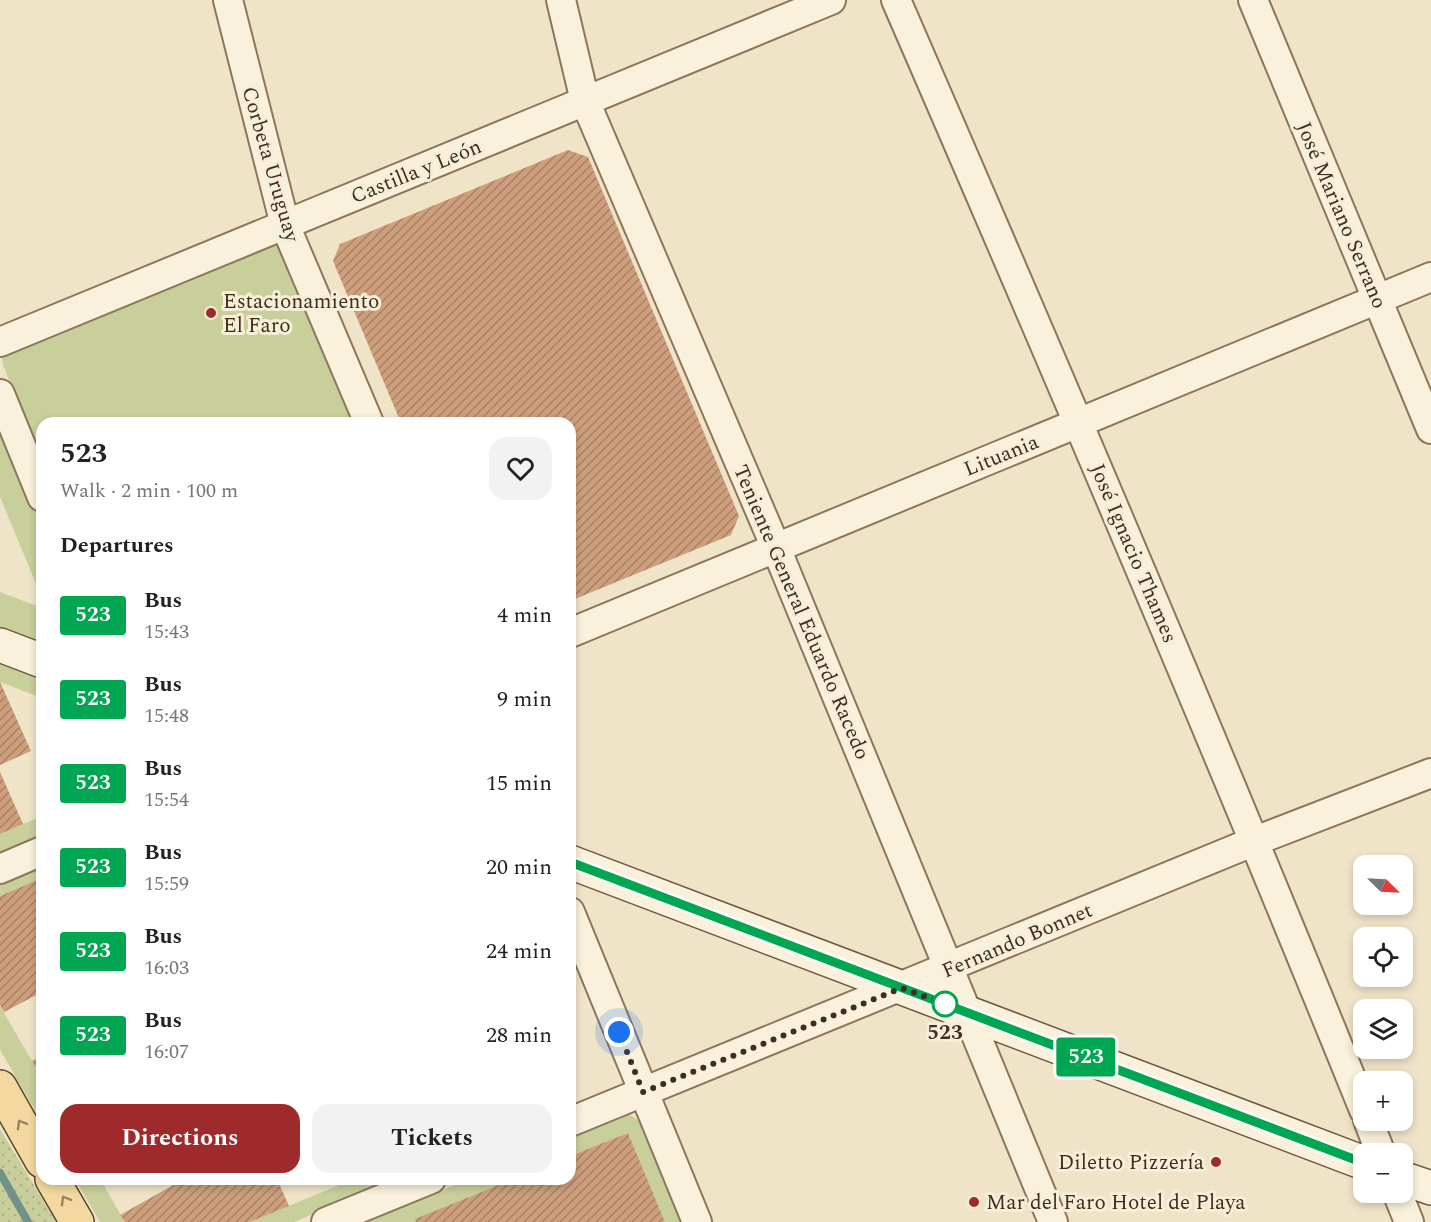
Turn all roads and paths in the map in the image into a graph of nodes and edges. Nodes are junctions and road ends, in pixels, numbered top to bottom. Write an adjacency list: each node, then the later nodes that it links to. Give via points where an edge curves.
1 (228, 0): 7 (street, Corbeta Uruguay)
2 (561, 0): 6 (street, Teniente General Eduardo Racedo)
3 (831, 0): 6 (street, Castilla y León)
4 (896, 0): 13 (street, José Ignacio Thames)
5 (1253, 0): 9 (street, José Mariano Serrano)
6 (585, 101): 7 (street, Castilla y León); 16 (street, Teniente General Eduardo Racedo)
7 (285, 225): 10 (street, Castilla y León); 12 (street, Corbeta Uruguay)
8 (1431, 277): 9 (street, Lituania)
9 (1378, 299): 13 (street, Lituania); 14 (street, José Mariano Serrano)
10 (0, 342)
11 (0, 394): 15 (street)
12 (366, 417)
13 (1079, 423): 16 (street, Lituania); 21 (street, José Ignacio Thames)
14 (1431, 429)
15 (36, 482)
16 (776, 548): 17 (street, Lituania); 26 (street, Teniente General Eduardo Racedo)
17 (576, 631)
18 (0, 645): 19 (main road)
19 (36, 659)
20 (1431, 773): 21 (street, Fernando Bonnet)
21 (1255, 841): 26 (street, Fernando Bonnet); 29 (street, José Ignacio Thames)
22 (36, 853): 24 (street)
23 (576, 864): 27 (main road)
24 (0, 868)
25 (576, 927): 31 (street)
26 (950, 968): 27 (street, Fernando Bonnet); 28 (street, Teniente General Eduardo Racedo)
27 (902, 988): 28 (main road); 31 (street, Fernando Bonnet)
28 (969, 1013): 34 (main road); 43 (street, Teniente General Eduardo Racedo)
29 (1353, 1083)
30 (0, 1087): 33 (main road, one-way to 30)
31 (643, 1092): 32 (street, Fernando Bonnet); 42 (street)
32 (576, 1120)
33 (36, 1150)
34 (1353, 1159)
35 (1413, 1182): 38 (main road)
36 (55, 1185): 40 (main road, one-way to 36)
37 (416, 1185): 41 (street)
38 (1431, 1188)
39 (1401, 1203): 44 (street)
40 (77, 1222)
41 (326, 1222)
42 (697, 1222)
43 (1053, 1222)
44 (1409, 1222)

